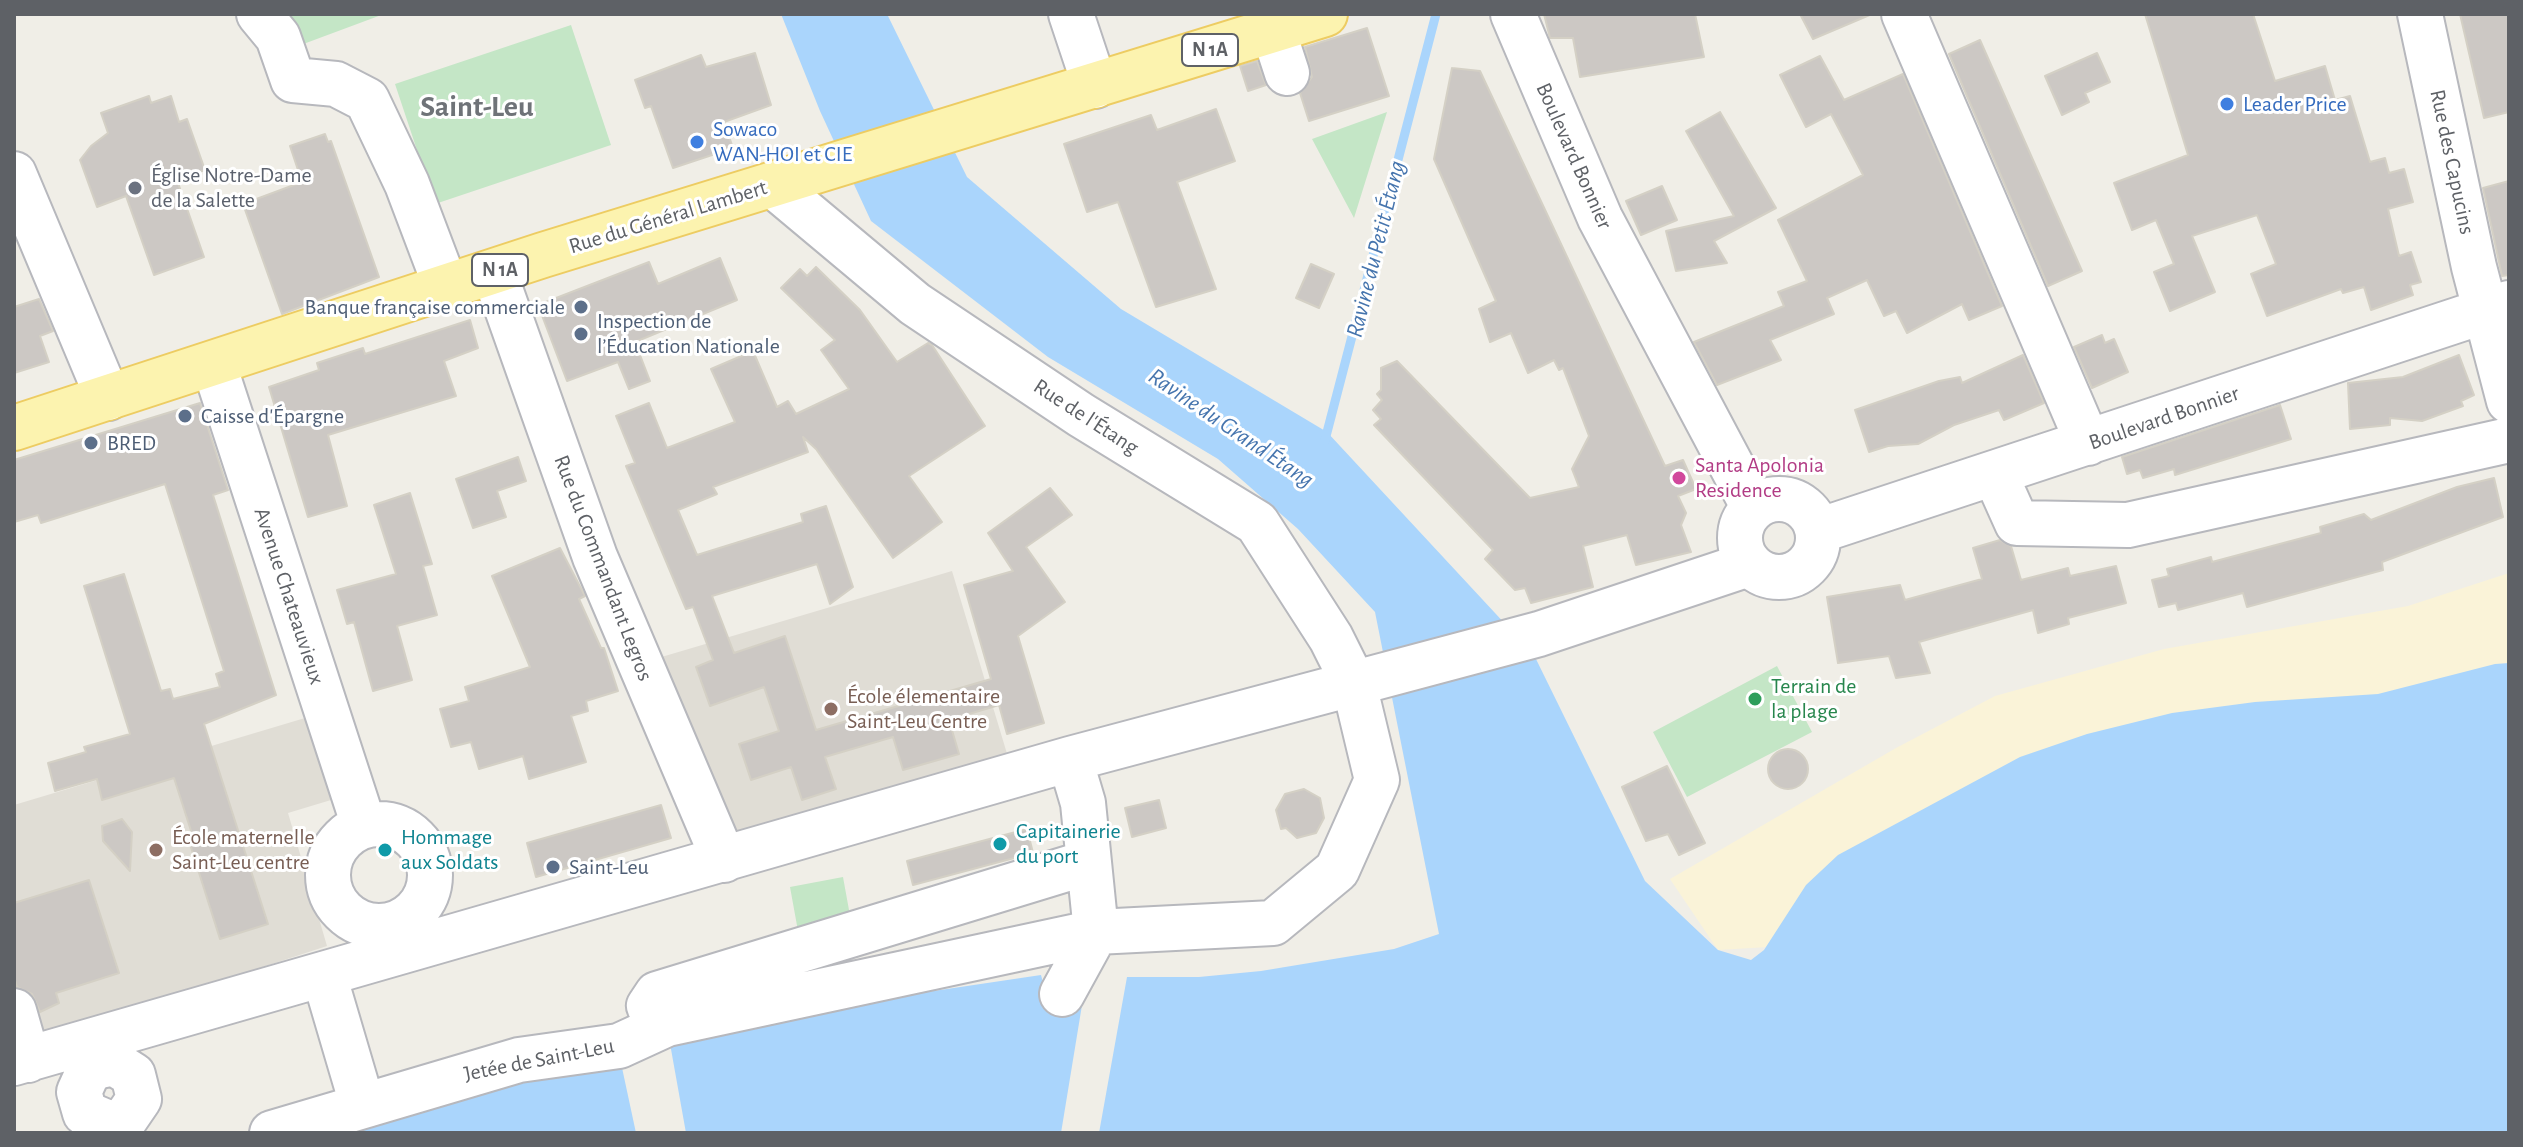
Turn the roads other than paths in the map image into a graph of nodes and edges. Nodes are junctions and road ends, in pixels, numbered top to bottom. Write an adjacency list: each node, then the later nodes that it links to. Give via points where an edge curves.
1 (259, 14): 13 (street, via 278,37 293,80 336,84 367,100 407,184)
2 (1071, 14): 9 (street)
3 (1325, 14): 7 (main road, Rue du Général Lambert / N 1A)
4 (1513, 14): 22 (street, Boulevard Bonnier, via 1600,218)
5 (1904, 14): 20 (street)
6 (2420, 14): 14 (street, Rue des Capucins, via 2474,267)
7 (1264, 26): 8 (street); 9 (main road, Rue du Général Lambert / N 1A)
8 (1287, 73)
9 (1095, 86): 11 (main road, Rue du Général Lambert / N 1A)
10 (14, 174): 16 (street)
11 (774, 186): 12 (main road, Rue du Général Lambert / N 1A); 25 (street, Rue de l'Étang, via 915,304 1257,523)
12 (494, 272): 13 (main road, Rue du Général Lambert / N 1A); 28 (street, Rue du Commandant Legros, via 595,557)
13 (446, 287): 15 (main road, Rue du Général Lambert / N 1A)
14 (2498, 306): 17 (street, Rue des Capucins); 20 (street, Boulevard Bonnier)
15 (214, 365): 16 (main road, Rue du Général Lambert / N 1A); 27 (street, Avenue Chateauvieux)
16 (108, 398): 18 (main road, Rue du Général Lambert / N 1A)
17 (2509, 401)
18 (14, 428)
19 (2509, 440): 21 (street, via 2128,525 2017,523)
20 (2088, 443): 21 (street, Boulevard Bonnier)
21 (1995, 474): 23 (street, Boulevard Bonnier)
22 (1754, 508): 23 (street, via 1772,499 1793,501 1809,512); 24 (street, via 1742,524 1740,545)
23 (1818, 531): 24 (street, via 1816,552 1805,569 1786,577 1766,576)
24 (1749, 564): 25 (street, via 1539,634)
25 (1365, 681): 26 (street); 30 (street, via 1377,780 1337,870 1273,923)
26 (1070, 759): 28 (street); 29 (street, via 1083,803)
27 (364, 826): 31 (street, via 407,832 427,859 427,891); 31 (street, via 335,849 328,881 343,911)
28 (724, 860): 31 (street)
29 (1086, 863): 30 (street); 35 (street, via 657,994 649,1006 655,1019)
30 (1096, 932): 33 (street); 35 (street, Jetée de Saint-Leu)
31 (398, 937): 32 (street)
32 (324, 975): 36 (street); 38 (street)
33 (1062, 994)
34 (14, 1011): 37 (street)
35 (667, 1024): 38 (street, Jetée de Saint-Leu, via 619,1046 519,1060)
36 (95, 1054): 37 (street); 39 (street, via 133,1075 139,1099)
37 (21, 1062)
38 (362, 1104): 40 (street, Jetée de Saint-Leu)
39 (112, 1128)
40 (272, 1133)

